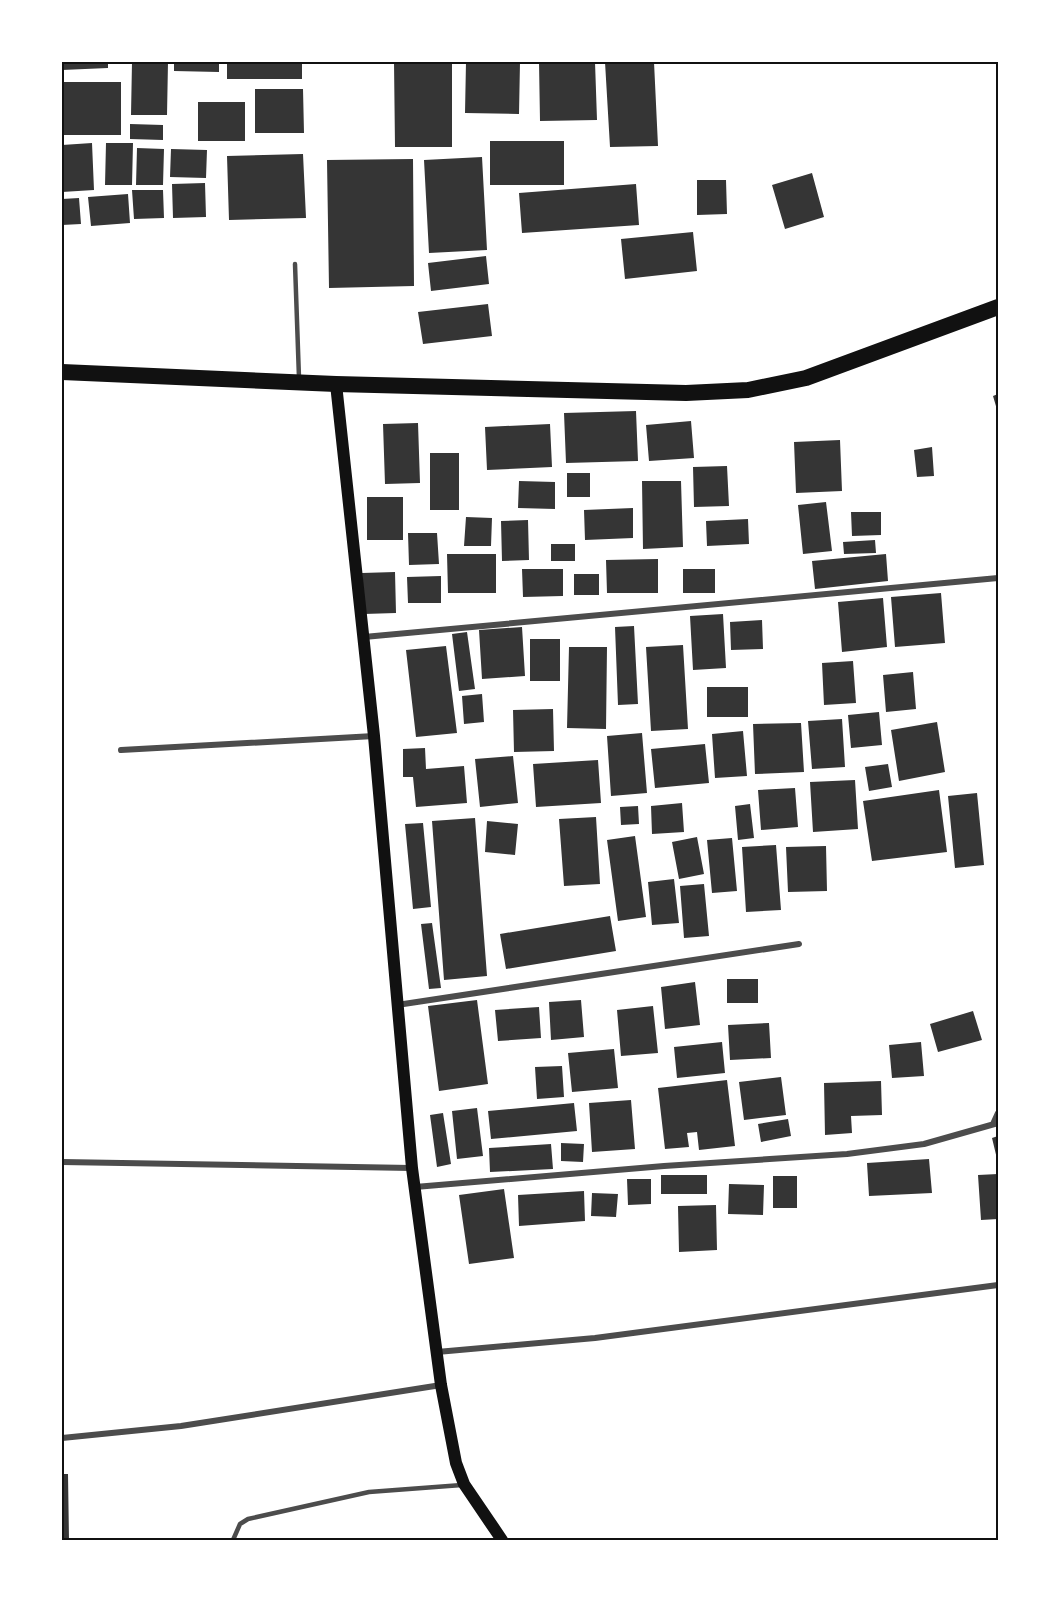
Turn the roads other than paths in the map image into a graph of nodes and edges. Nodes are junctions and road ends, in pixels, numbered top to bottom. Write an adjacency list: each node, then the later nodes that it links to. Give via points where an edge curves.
1 (295, 264): 4 (lane)
2 (999, 307): 5 (highway, via 806,378 748,390 686,393)
3 (62, 372): 4 (highway)
4 (299, 382): 5 (highway)
5 (336, 384): 7 (main road)
6 (999, 578): 7 (street)
7 (364, 637): 8 (main road)
8 (374, 736): 9 (street); 11 (main road)
9 (121, 750)
10 (799, 944): 11 (street)
11 (396, 1005): 15 (main road)
12 (999, 1113): 13 (street)
13 (996, 1123): 16 (street, via 924,1143 847,1154)
14 (62, 1162): 15 (street)
15 (412, 1168): 16 (main road)
16 (415, 1187): 18 (main road)
17 (999, 1285): 18 (street, via 595,1338)
18 (437, 1352): 19 (main road)
19 (441, 1385): 20 (street, via 181,1426); 21 (main road, via 456,1463)
20 (62, 1438)
21 (464, 1484): 22 (lane, via 369,1491 248,1519 240,1524); 23 (main road)
22 (233, 1540)
23 (502, 1540)

